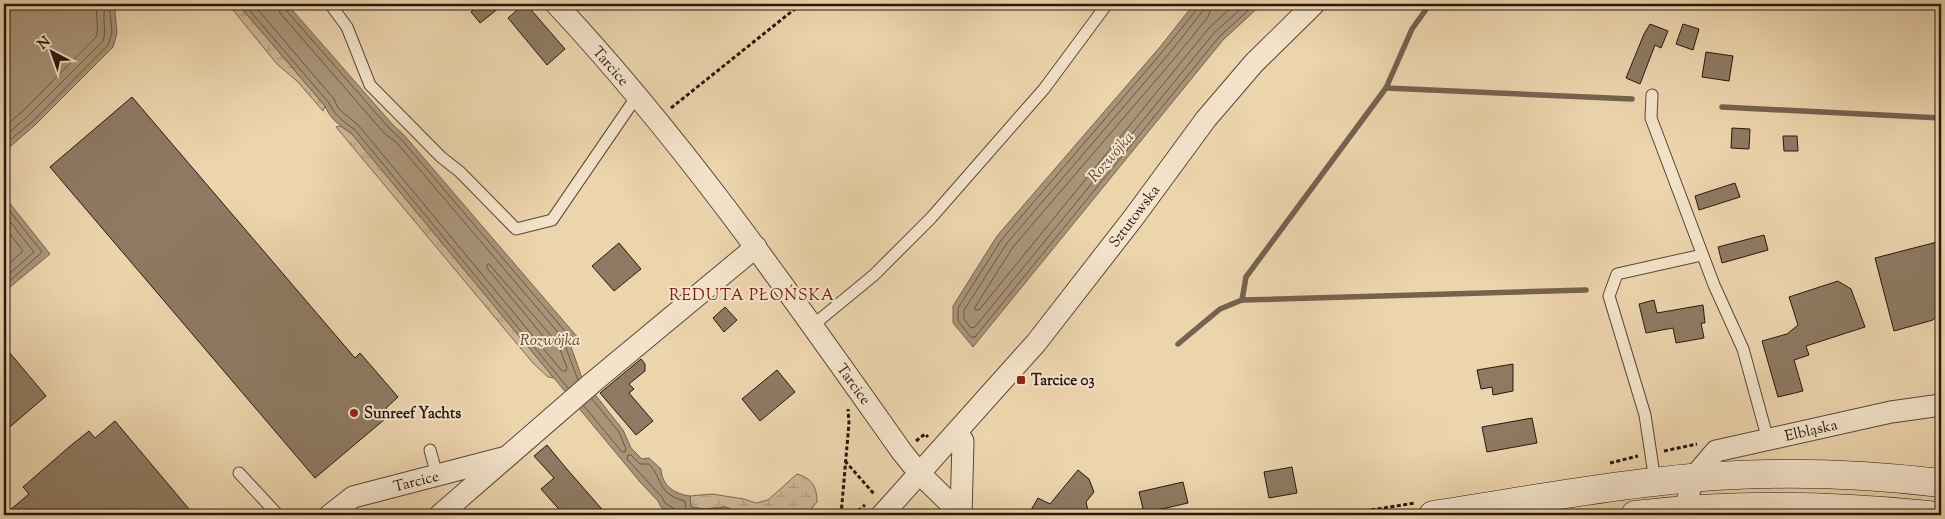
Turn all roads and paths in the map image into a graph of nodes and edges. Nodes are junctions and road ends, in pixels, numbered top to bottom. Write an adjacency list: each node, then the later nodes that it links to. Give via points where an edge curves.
1 (330, 4): 7 (lane, via 347,28 370,85 516,229 552,220)
2 (556, 4): 7 (street, Tarcice)
3 (801, 4): 8 (path)
4 (1107, 4): 11 (lane, via 1044,88 931,218 874,275)
5 (1314, 4): 14 (street, Sztutowska, via 1254,64 1206,119 1036,343)
6 (1652, 95): 10 (lane, via 1651,118)
7 (637, 96): 8 (street, Tarcice)
8 (657, 119): 9 (street, Tarcice)
9 (756, 247): 11 (street, Tarcice); 17 (street, Tarcice)
10 (1702, 255): 15 (lane, via 1743,350); 23 (lane, via 1618,274 1609,296 1645,415)
11 (812, 326): 20 (street, Tarcice)
12 (1941, 404): 15 (street, Elbląska)
13 (847, 407): 18 (path)
14 (957, 432): 20 (street, Sztutowska); 32 (street, via 963,441)
15 (1768, 440): 22 (street, Elbląska, via 1716,451)
16 (430, 450): 21 (lane)
17 (508, 457): 21 (street, Tarcice); 30 (street, Tarcice)
18 (846, 461): 25 (path); 31 (path)
19 (239, 473): 28 (lane)
20 (919, 473): 25 (street, Sztutowska); 32 (street, Tarcice)
21 (437, 475): 29 (street, Tarcice, via 353,497)
22 (1693, 478): 23 (main road); 24 (main road, via 1818,474); 26 (street)
23 (1655, 481): 33 (main road)
24 (1941, 483)
25 (879, 505)
26 (1685, 509): 27 (main road); 34 (main road)
27 (1713, 512): 35 (main road, via 1814,508)
28 (278, 515)
29 (330, 515)
30 (440, 515)
31 (841, 515)
32 (961, 515)
33 (1433, 515)
34 (1635, 515)
35 (1929, 515)

